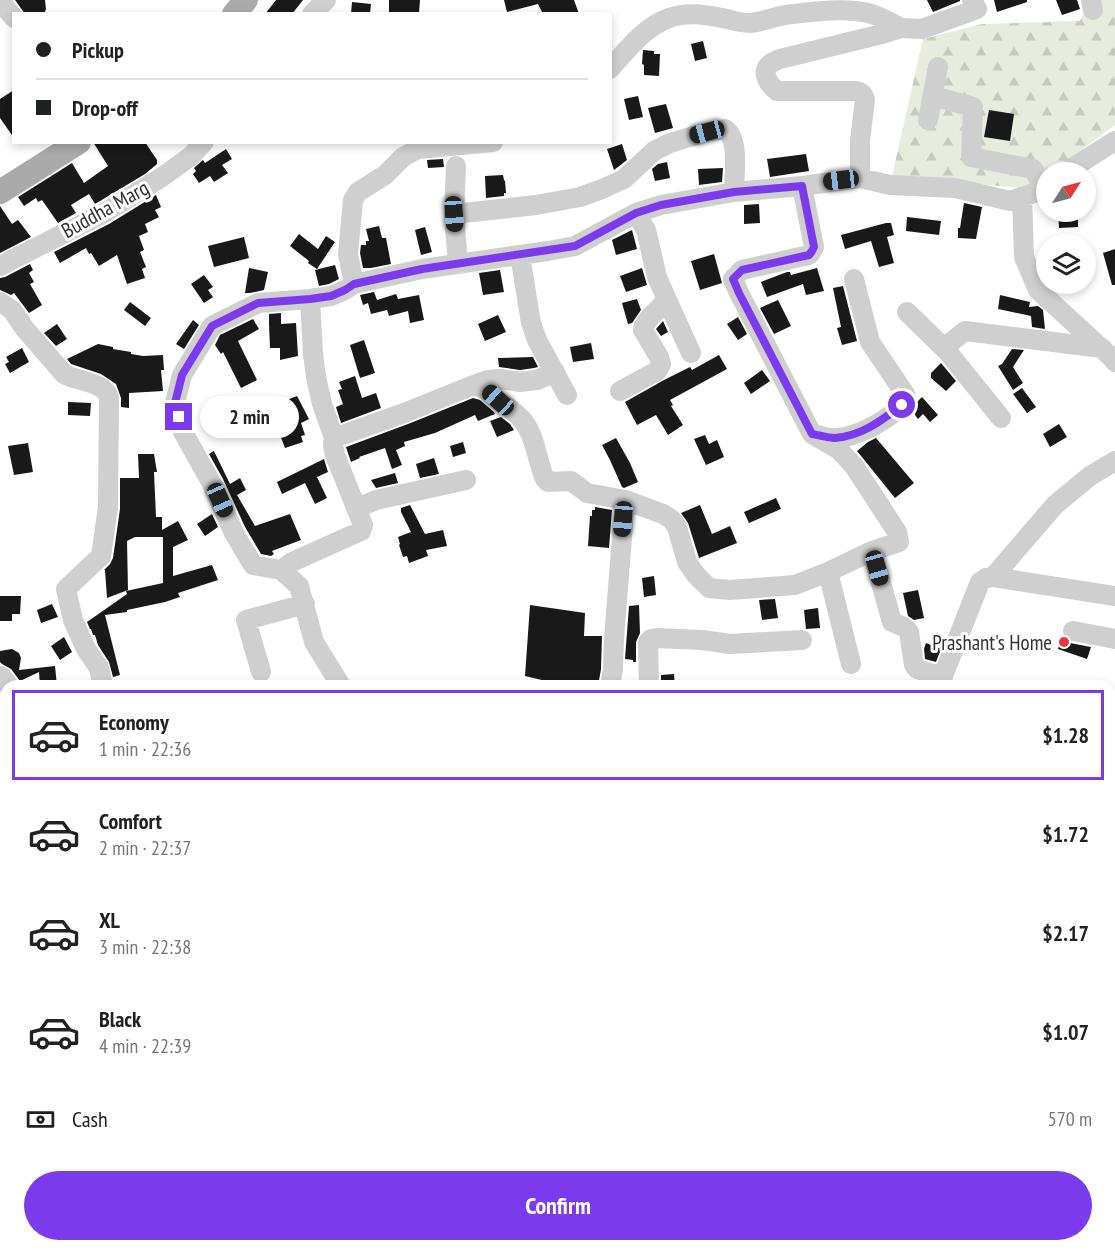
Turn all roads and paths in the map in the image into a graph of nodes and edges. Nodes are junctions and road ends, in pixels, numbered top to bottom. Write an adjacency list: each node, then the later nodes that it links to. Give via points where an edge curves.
1 (246, 0): 5 (main road)
2 (326, 0): 6 (street)
3 (972, 0): 8 (street, via 976,9 922,29)
4 (0, 1): 7 (street)
5 (236, 12)
6 (314, 12)
7 (12, 16)
8 (901, 28): 9 (street, via 866,13 845,11 804,13 751,23 685,14 658,23); 20 (street, via 780,59 766,69 766,79 777,91 864,94)
9 (612, 67)
10 (938, 67): 11 (street)
11 (933, 96): 12 (street); 19 (street, via 973,107 971,157 1033,169)
12 (928, 120)
13 (1115, 141): 17 (street)
14 (76, 144): 22 (main road)
15 (202, 144): 30 (street, Buddha Marg, via 162,177 104,213)
16 (472, 144): 32 (street, via 418,149 358,192 353,200 348,254)
17 (1082, 162)
18 (456, 166): 27 (street)
19 (1036, 173)
20 (860, 178): 21 (street); 25 (street, via 890,185 955,188 1010,201)
21 (802, 186): 23 (street); 45 (street, via 812,251 809,255 742,270 733,279)
22 (0, 192)
23 (734, 192): 26 (street); 27 (street, via 734,146 730,133 724,129 670,143 654,151 624,179 580,197)
24 (1036, 193): 25 (street)
25 (1022, 197): 39 (street, via 1024,257 1038,290)
26 (636, 213): 28 (street, via 575,246); 34 (street, via 646,230 657,278)
27 (454, 214): 29 (street)
28 (520, 255): 29 (street); 40 (street, via 531,323)
29 (458, 264): 32 (street)
30 (0, 266)
31 (854, 279): 45 (street, via 870,342 906,399 879,422 856,434 833,438)
32 (354, 284): 33 (street, via 331,296)
33 (310, 299): 46 (street, via 316,377); 52 (street, via 258,303 212,326 182,375 175,403 183,432 253,565)
34 (667, 300): 38 (street); 42 (street, via 643,326 661,364 657,371)
35 (0, 302): 62 (street, via 12,310 64,374 100,386 110,398 108,507 101,556 66,589 73,620)
36 (907, 312): 37 (street)
37 (947, 351): 39 (street, via 951,342 965,331); 44 (street)
38 (691, 353)
39 (1108, 355)
40 (555, 372): 41 (street, via 537,380 500,379); 43 (street)
41 (471, 386): 46 (street); 49 (street, via 483,386 524,422 545,480 571,481 587,493)
42 (620, 391)
43 (567, 395)
44 (1001, 418)
45 (812, 434): 51 (street, via 838,449 854,466 897,532 899,542)
46 (334, 438): 50 (street, via 335,455)
47 (1115, 461): 54 (street, via 1055,506)
48 (466, 480): 50 (street, via 376,500)
49 (625, 500): 53 (street, via 670,519 677,527 687,561 709,588 795,585); 64 (street)
50 (357, 508): 52 (street, via 362,531)
51 (872, 550): 53 (street); 66 (street, via 892,622 909,632 914,665)
52 (280, 570): 56 (street, via 299,586)
53 (828, 572): 60 (street)
54 (993, 577): 55 (street); 67 (street, via 980,582)
55 (1115, 596)
56 (305, 604): 61 (street, via 246,620); 63 (street, via 314,642)
57 (1073, 631): 58 (street)
58 (1115, 639)
59 (802, 640): 65 (street, via 730,644 651,639)
60 (851, 664)
61 (261, 672)
62 (102, 680)
63 (337, 680)
64 (611, 680)
65 (649, 680)
66 (939, 680)
67 (941, 680)

